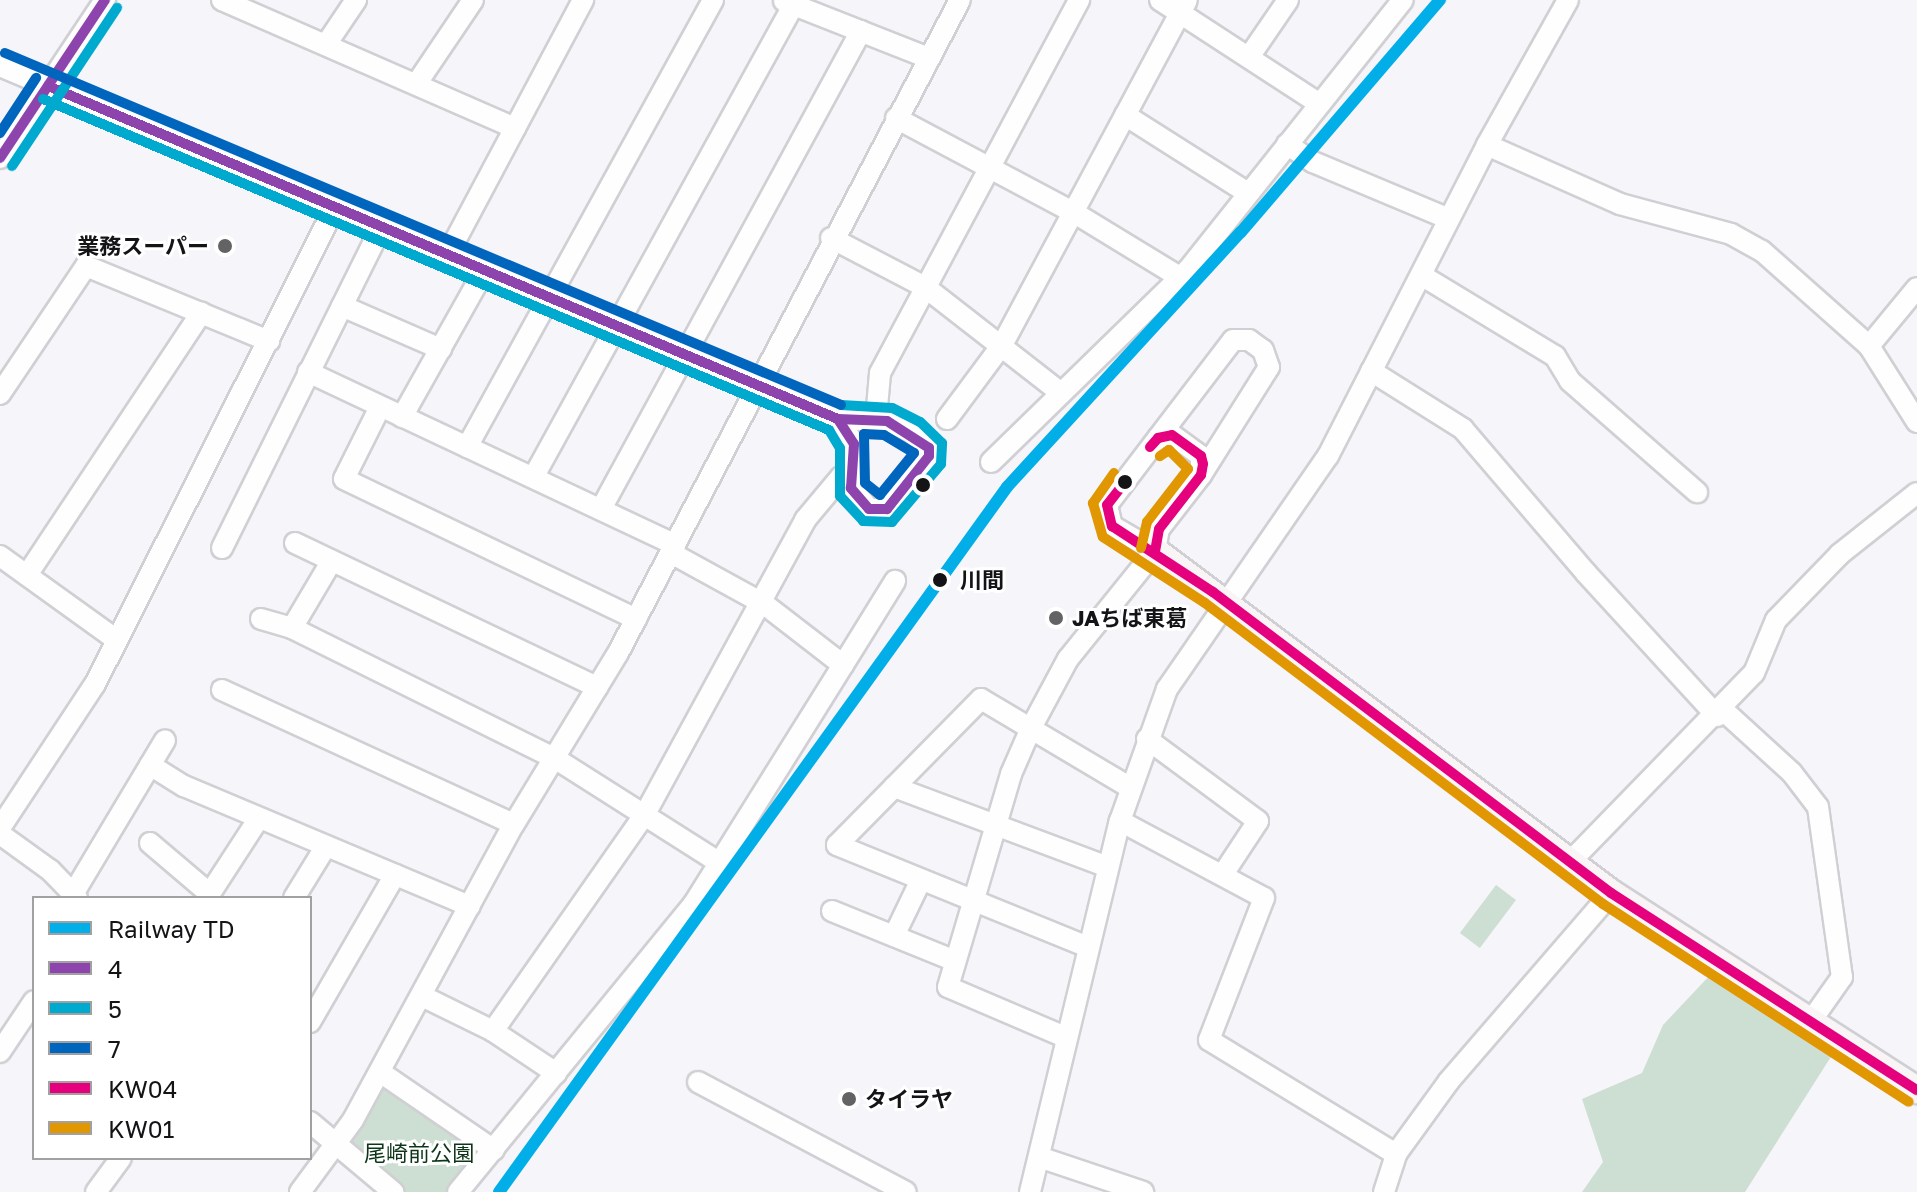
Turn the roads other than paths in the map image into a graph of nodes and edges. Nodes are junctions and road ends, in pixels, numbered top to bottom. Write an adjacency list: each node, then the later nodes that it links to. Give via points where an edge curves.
1 (105, 0): 21 (street)
2 (356, 0): 16 (street)
3 (473, 0): 20 (street)
4 (583, 0): 25 (street)
5 (713, 0): 42 (street)
6 (960, 0): 18 (street)
7 (1079, 0): 29 (street)
8 (1160, 0): 14 (street)
9 (1288, 0): 17 (street)
10 (1403, 0): 22 (street)
11 (1568, 0): 27 (street)
12 (232, 2): 16 (street)
13 (788, 2): 15 (street); 45 (street)
14 (1184, 5): 17 (street); 23 (street)
15 (861, 31): 18 (street); 50 (street)
16 (327, 43): 20 (street)
17 (1249, 57): 22 (street)
18 (929, 58): 24 (street)
19 (0, 66): 21 (street)
20 (417, 83): 25 (street)
21 (48, 86): 28 (street); 31 (street)
22 (1318, 103): 26 (street)
23 (1125, 115): 30 (street); 32 (street)
24 (896, 118): 29 (street); 35 (street)
25 (515, 128): 36 (street)
26 (1287, 144): 30 (street); 33 (street, via 1313,162)
27 (1487, 145): 33 (street); 48 (street, via 1620,204 1731,234 1762,251 1823,300)
28 (0, 158)
29 (990, 167): 32 (street); 40 (street)
30 (1248, 193): 39 (street)
31 (335, 207): 34 (street); 46 (street)
32 (1073, 212): 39 (street); 47 (street)
33 (1449, 219): 38 (street)
34 (382, 226): 36 (street); 43 (street)
35 (831, 238): 40 (street); 53 (street)
36 (448, 254): 37 (street)
37 (485, 269): 42 (street); 49 (street)
38 (1421, 275): 51 (street); 68 (street, via 1555,356 1570,381)
39 (1181, 278): 54 (street)
40 (925, 287): 47 (street); 59 (street, via 880,373)
41 (1917, 288): 48 (street)
42 (551, 297): 45 (street); 63 (street)
43 (342, 306): 49 (street); 52 (street)
44 (201, 313): 46 (street); 55 (street, via 86,266); 77 (street)
45 (617, 325): 50 (street); 67 (street)
46 (269, 341): 84 (street)
47 (1002, 345): 54 (street); 60 (street)
48 (1869, 346): 61 (street)
49 (441, 349): 57 (street)
50 (683, 352): 53 (street); 70 (street)
51 (1371, 371): 80 (street, via 1311,485); 88 (street, via 1463,429 1576,563)
52 (308, 372): 56 (street); 73 (street)
53 (757, 383): 58 (street); 74 (street)
54 (1060, 392): 64 (street)
55 (0, 393)
56 (380, 407): 57 (street); 82 (street, via 344,479)
57 (402, 417): 63 (street)
58 (838, 419): 59 (street); 65 (street, via 854,444)
59 (876, 419): 65 (street, via 912,433 926,444 929,456 887,509 877,512 858,501)
60 (947, 419)
61 (1917, 422)
62 (1158, 438): 66 (street, via 1172,435 1201,456); 66 (street, via 1233,340 1249,340 1263,350 1269,367); 71 (street, via 1107,505 1108,522)
63 (467, 447): 67 (street)
64 (991, 462)
65 (849, 475): 79 (street, via 841,477 805,520)
66 (1201, 475): 71 (street)
67 (534, 476): 70 (street)
68 (1697, 492)
69 (1917, 493): 88 (street, via 1840,554 1776,620 1754,673)
70 (601, 509): 74 (street)
71 (1150, 540): 80 (main road); 89 (street, via 1068,659)
72 (295, 543): 76 (street)
73 (222, 548)
74 (673, 549): 79 (street); 82 (street)
75 (0, 556): 77 (street)
76 (331, 562): 83 (street); 86 (street)
77 (27, 575): 84 (street)
78 (895, 581): 85 (street)
79 (764, 604): 85 (street); 96 (street)
80 (1230, 605): 90 (street, via 1167,689); 105 (main road)
81 (261, 619): 83 (street)
82 (636, 619): 86 (street)
83 (292, 628): 92 (street)
84 (117, 640): 101 (street, via 95,684)
85 (843, 665): 104 (street)
86 (597, 687): 92 (street)
87 (222, 690): 99 (street)
88 (1720, 713): 105 (street); 123 (street, via 1792,773 1818,807 1842,977)
89 (1032, 726): 94 (street, via 981,699); 95 (street); 100 (street)
90 (1147, 739): 95 (street); 107 (street, via 1258,821)
91 (165, 740): 93 (street)
92 (556, 759): 96 (street); 99 (street)
93 (150, 765): 97 (street, via 184,786); 111 (street)
94 (894, 787): 100 (street); 109 (street, via 837,845)
95 (1131, 788): 98 (street)
96 (645, 814): 104 (street); 124 (street)
97 (259, 818): 103 (street); 112 (street)
98 (1120, 821): 106 (street); 107 (street)
99 (514, 824): 115 (street)
100 (994, 826): 106 (street); 114 (street)
101 (0, 831): 111 (street)
102 (150, 843): 112 (street)
103 (326, 846): 108 (street); 113 (street)
104 (718, 862): 128 (street, via 693,905)
105 (1569, 863): 110 (main road)
106 (1108, 867): 118 (street)
107 (1223, 874): 134 (street, via 1264,898 1209,1040)
108 (395, 875): 115 (street); 122 (street)
109 (921, 880): 114 (street); 117 (street)
110 (1611, 893): 123 (main road); 134 (street, via 1449,1081)
111 (75, 896)
112 (209, 896)
113 (295, 896)
114 (973, 901): 118 (street); 119 (street)
115 (470, 906): 120 (street)
116 (832, 911): 117 (street)
117 (894, 936): 119 (street)
118 (1088, 947): 125 (street)
119 (955, 961): 125 (street, via 948,987)
120 (422, 996): 124 (street); 127 (street)
121 (32, 1004): 126 (street)
122 (312, 1019)
123 (1811, 1021): 130 (main road)
124 (493, 1031): 128 (street)
125 (1065, 1037): 135 (street)
126 (0, 1052)
127 (380, 1072): 132 (street); 133 (street)
128 (556, 1073): 133 (street)
129 (698, 1082): 141 (street)
130 (1917, 1090)
131 (312, 1124): 132 (street)
132 (336, 1146): 138 (street); 139 (street)
133 (494, 1150): 140 (street)
134 (1396, 1154): 144 (street)
135 (1039, 1157): 142 (street); 143 (street)
136 (120, 1160): 137 (street)
137 (96, 1192)
138 (300, 1192)
139 (393, 1192)
140 (458, 1192)
141 (906, 1192)
142 (1030, 1192)
143 (1143, 1192)
144 (1384, 1192)

